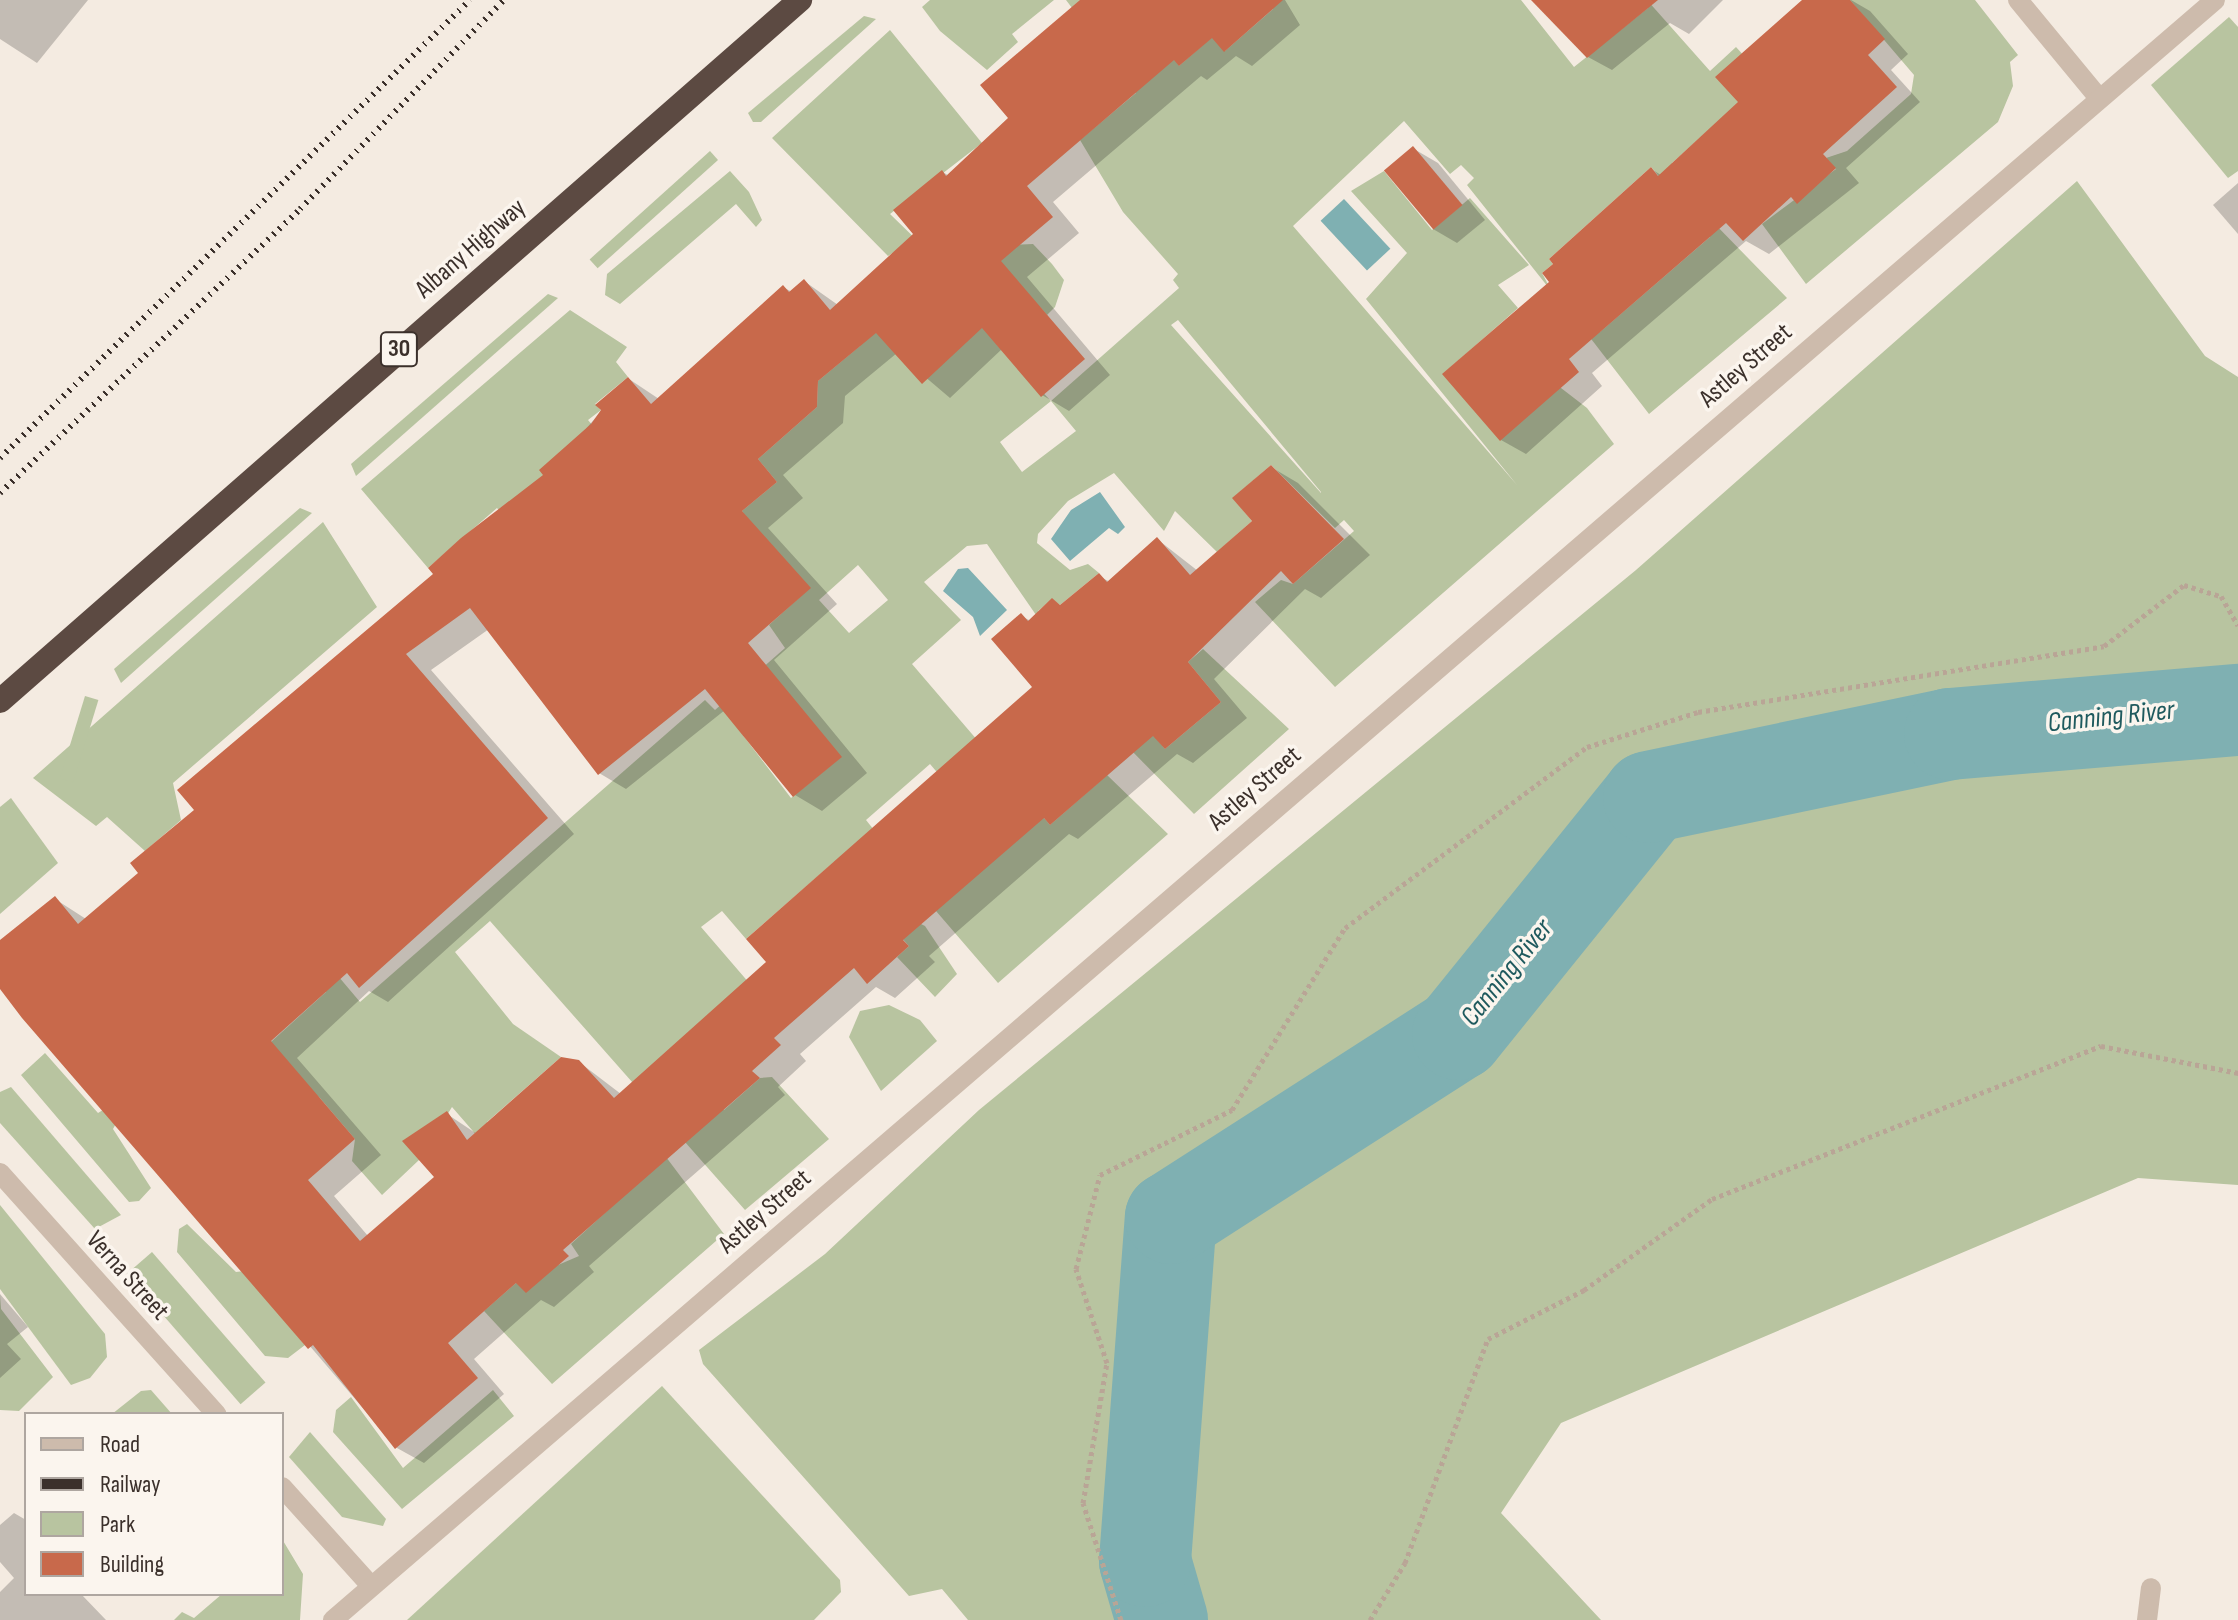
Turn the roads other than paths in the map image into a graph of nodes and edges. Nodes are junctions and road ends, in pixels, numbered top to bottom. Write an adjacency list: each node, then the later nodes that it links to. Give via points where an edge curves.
1 (800, 0): 5 (highway, Albany Highway / 30)
2 (2018, 0): 4 (street)
3 (2215, 0): 4 (street, Astley Street)
4 (2098, 97): 9 (street, Astley Street)
5 (0, 701)
6 (0, 1173): 7 (street, Verna Street)
7 (214, 1412)
8 (284, 1489): 9 (street)
9 (371, 1586): 11 (street, Astley Street)
10 (2151, 1588): 12 (street)
11 (333, 1620)
12 (2147, 1620)

